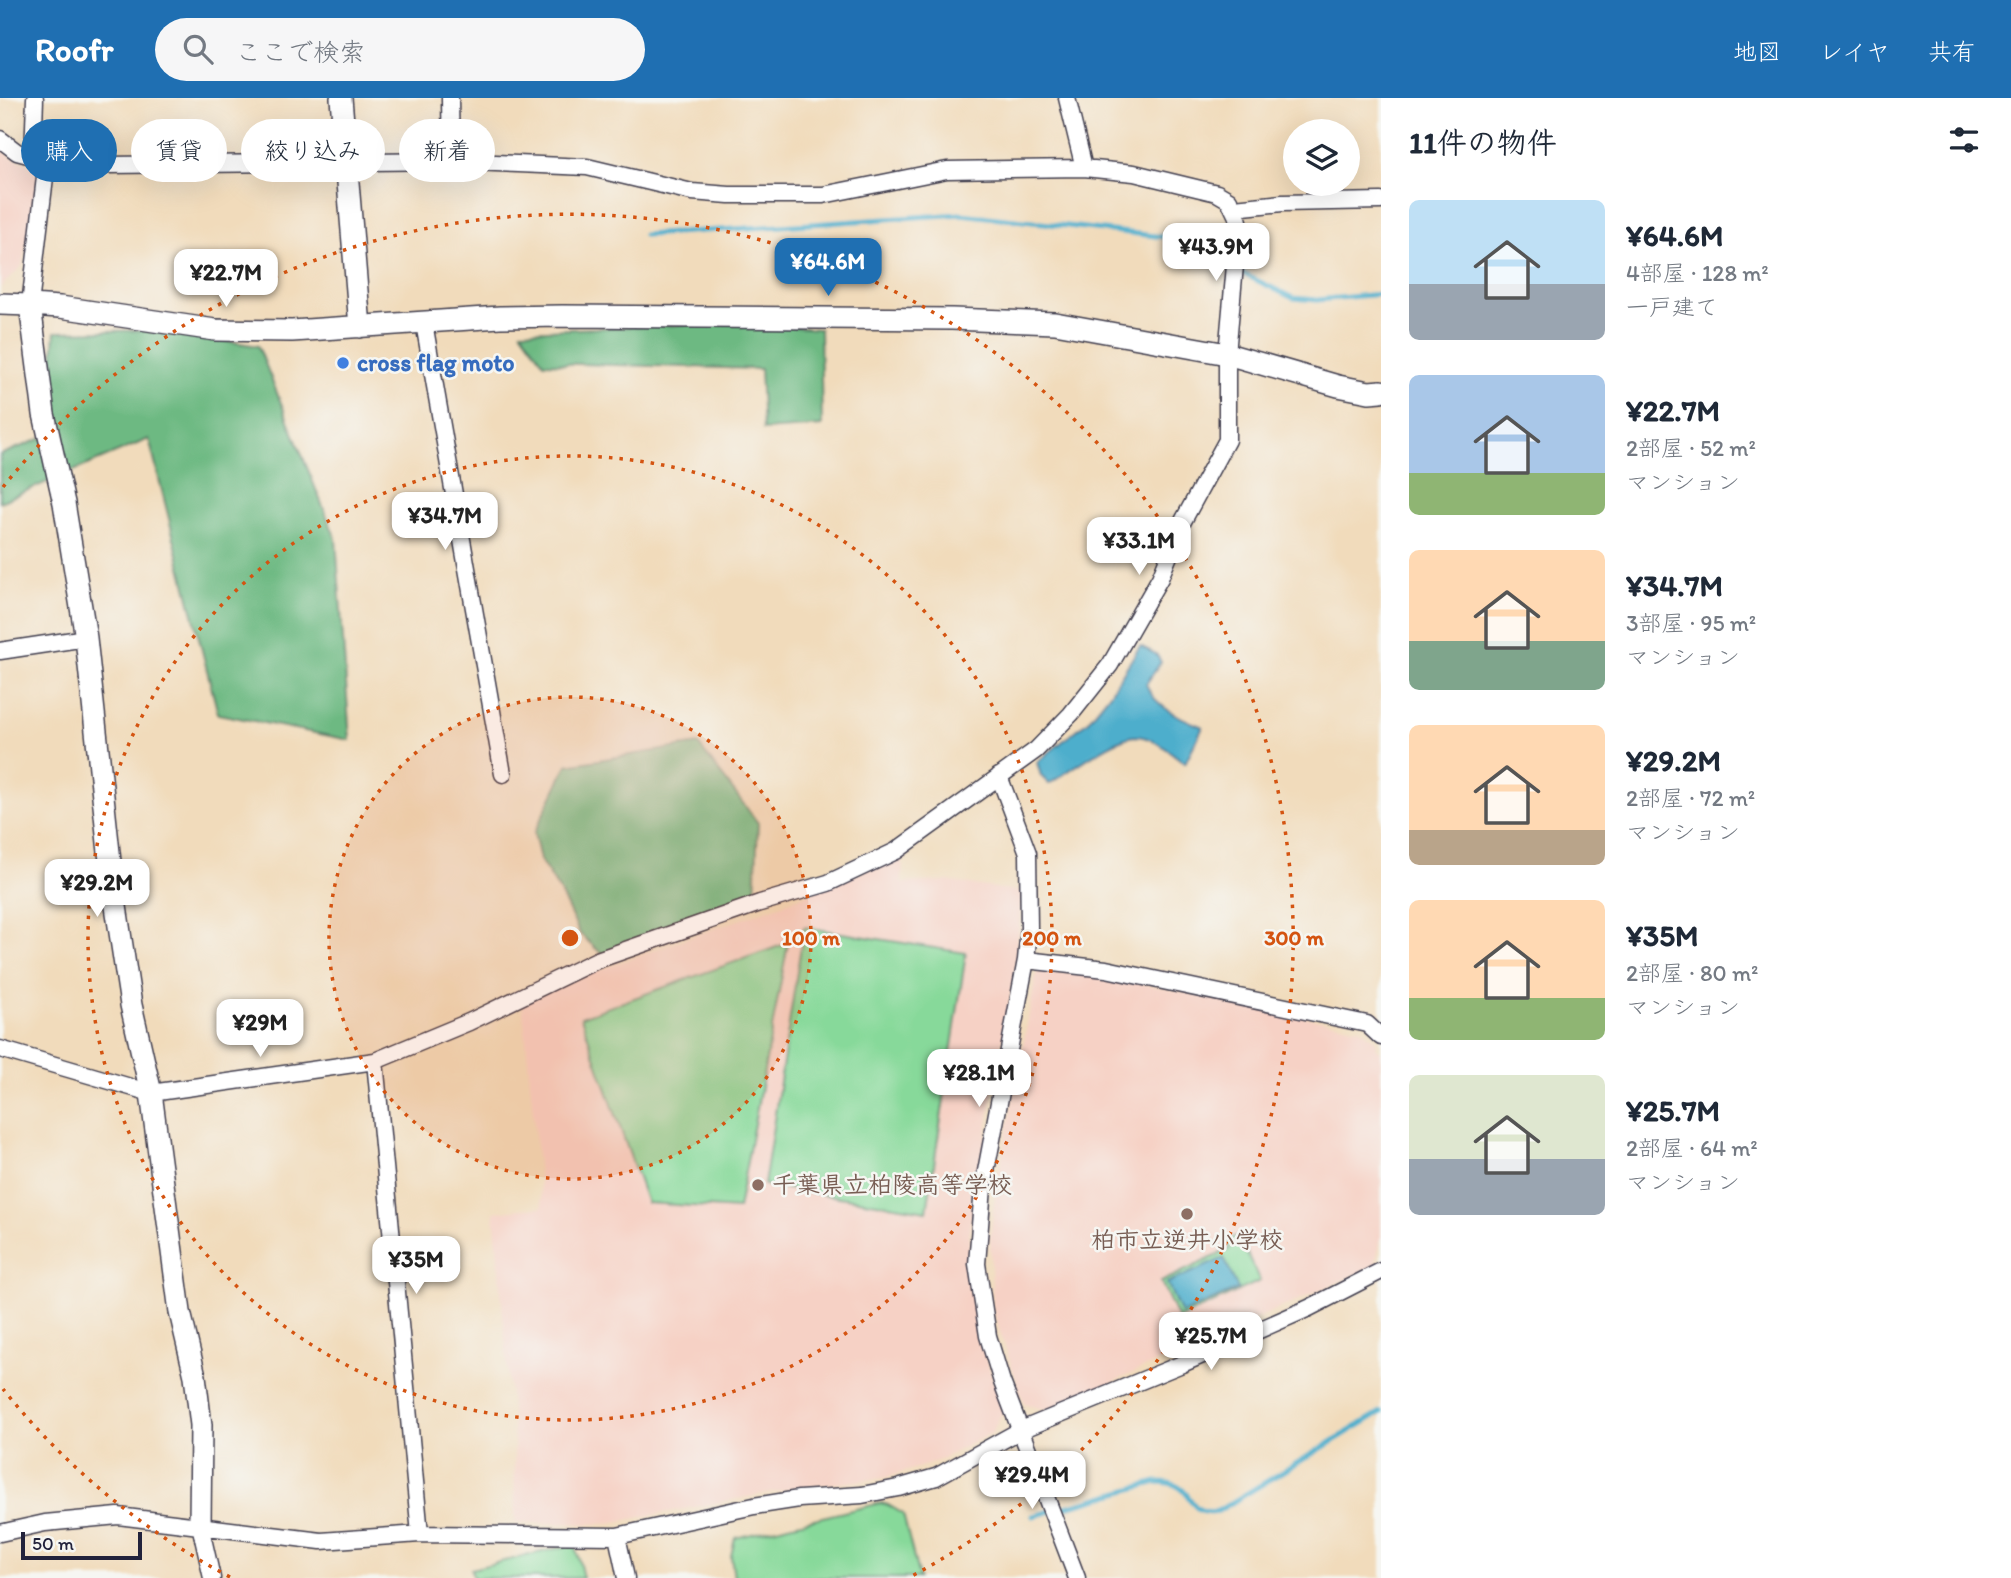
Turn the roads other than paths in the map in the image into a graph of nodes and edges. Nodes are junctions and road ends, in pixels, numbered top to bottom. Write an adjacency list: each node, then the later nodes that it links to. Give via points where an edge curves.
1 (35, 98): 5 (street)
2 (341, 98): 6 (street)
3 (450, 98): 7 (street)
4 (1067, 98): 13 (street)
5 (37, 119)
6 (343, 119)
7 (450, 119)
8 (0, 139): 9 (street)
9 (21, 153)
10 (495, 162): 13 (street, via 587,167 692,192 729,195 824,195 947,170)
11 (241, 163): 12 (street)
12 (117, 165)
13 (1084, 169): 17 (street, via 1176,181 1217,193)
14 (38, 182): 19 (street)
15 (348, 182): 21 (street)
16 (1381, 201): 17 (street)
17 (1234, 208): 22 (street, via 1239,221)
18 (0, 304): 19 (street)
19 (30, 305): 21 (street, via 215,330); 24 (street, via 44,414)
20 (424, 323): 21 (street); 22 (street, via 562,316 1006,320 1055,323); 26 (street)
21 (360, 327)
22 (1227, 354): 23 (street, via 1338,386); 27 (street, via 1227,440 1183,521 1160,578 1110,665 1071,714 1036,750)
23 (1381, 391)
24 (86, 638): 25 (street); 32 (street, via 112,880 131,1005)
25 (0, 651)
26 (503, 774)
27 (999, 776): 28 (street, via 1028,853); 31 (street, via 896,852 828,883 597,960)
28 (1026, 960): 29 (street, via 1106,969 1367,1024); 34 (street, via 983,1187 977,1264 988,1336)
29 (1381, 1037)
30 (0, 1049): 32 (street)
31 (375, 1061): 32 (street); 37 (street)
32 (151, 1093): 35 (street, via 180,1312 201,1424)
33 (1381, 1272): 34 (street, via 1182,1364)
34 (1021, 1430): 38 (street, via 936,1476 898,1488 754,1506); 41 (street)
35 (200, 1525): 36 (street, via 118,1516); 37 (street, via 321,1541); 39 (street)
36 (0, 1533)
37 (421, 1534): 38 (street)
38 (617, 1536): 40 (street)
39 (212, 1578)
40 (626, 1578)
41 (1077, 1578)

